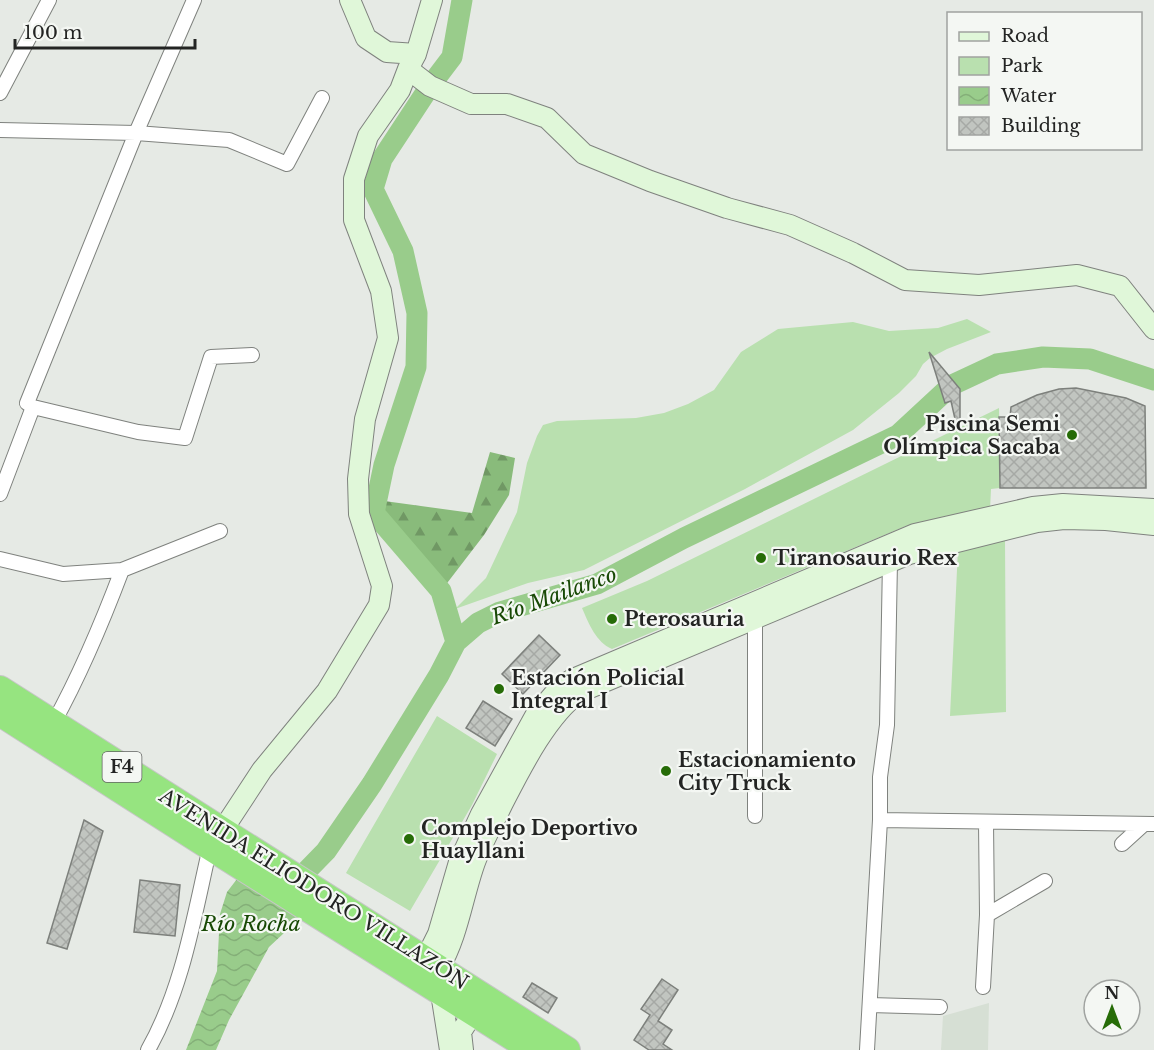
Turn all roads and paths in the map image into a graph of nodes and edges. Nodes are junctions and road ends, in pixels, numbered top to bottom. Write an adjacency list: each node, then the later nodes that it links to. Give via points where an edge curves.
1 (49, 0): 6 (street)
2 (194, 0): 9 (street)
3 (350, 0): 5 (street, via 366,38 387,52)
4 (432, 0): 5 (street)
5 (412, 61): 10 (street, via 430,86 471,104 507,104 547,118 584,154 650,182 790,225 905,280 979,285 1077,275 1120,286); 30 (street, via 400,90 368,136 354,179 354,220 381,291 388,338 365,418 358,479 359,514 382,586 379,605 327,691 262,770)
6 (0, 93)
7 (322, 98): 9 (street, via 288,165 228,140)
8 (0, 130): 9 (street)
9 (136, 133): 12 (street, via 27,403)
10 (1154, 329)
11 (252, 355): 12 (street, via 210,357 185,438 138,432)
12 (33, 407): 13 (street)
13 (0, 494)
14 (1154, 509): 15 (street, via 1063,504 1033,507)
15 (1002, 523): 16 (street, via 1064,519); 18 (street, via 909,554)
16 (1154, 525)
17 (220, 531): 20 (street)
18 (887, 554): 21 (street); 22 (street); 27 (street, via 887,726)
19 (0, 559): 20 (street, via 63,574)
20 (122, 570): 25 (street, via 76,683)
21 (755, 618): 22 (street); 26 (street)
22 (603, 674): 35 (street, via 571,680 560,687 482,844 448,953)
23 (0, 689): 25 (highway, AVENIDA ELIODORO VILLAZÓN / F4)
24 (0, 713): 30 (highway, AVENIDA ELIODORO VILLAZÓN / F4)
25 (54, 722): 30 (highway, AVENIDA ELIODORO VILLAZÓN / F4)
26 (755, 816)
27 (879, 820): 28 (street); 38 (street)
28 (986, 822): 29 (street); 33 (street)
29 (1149, 824): 31 (street)
30 (216, 839): 34 (highway, AVENIDA ELIODORO VILLAZÓN / F4); 41 (street, via 181,971 163,1023)
31 (1122, 844)
32 (1045, 881): 33 (street)
33 (987, 915): 36 (street)
34 (388, 948): 35 (highway, AVENIDA ELIODORO VILLAZÓN / F4); 37 (highway, AVENIDA ELIODORO VILLAZÓN / F4)
35 (432, 964): 45 (highway, AVENIDA ELIODORO VILLAZÓN / F4)
36 (983, 987)
37 (441, 993): 40 (highway, AVENIDA ELIODORO VILLAZÓN / F4); 42 (street)
38 (870, 1005): 39 (street); 46 (street)
39 (940, 1007)
40 (473, 1013): 43 (street, via 461,1032); 44 (highway, AVENIDA ELIODORO VILLAZÓN / F4)
41 (148, 1050)
42 (450, 1050)
43 (463, 1050)
44 (533, 1050)
45 (567, 1050)
46 (867, 1050)

